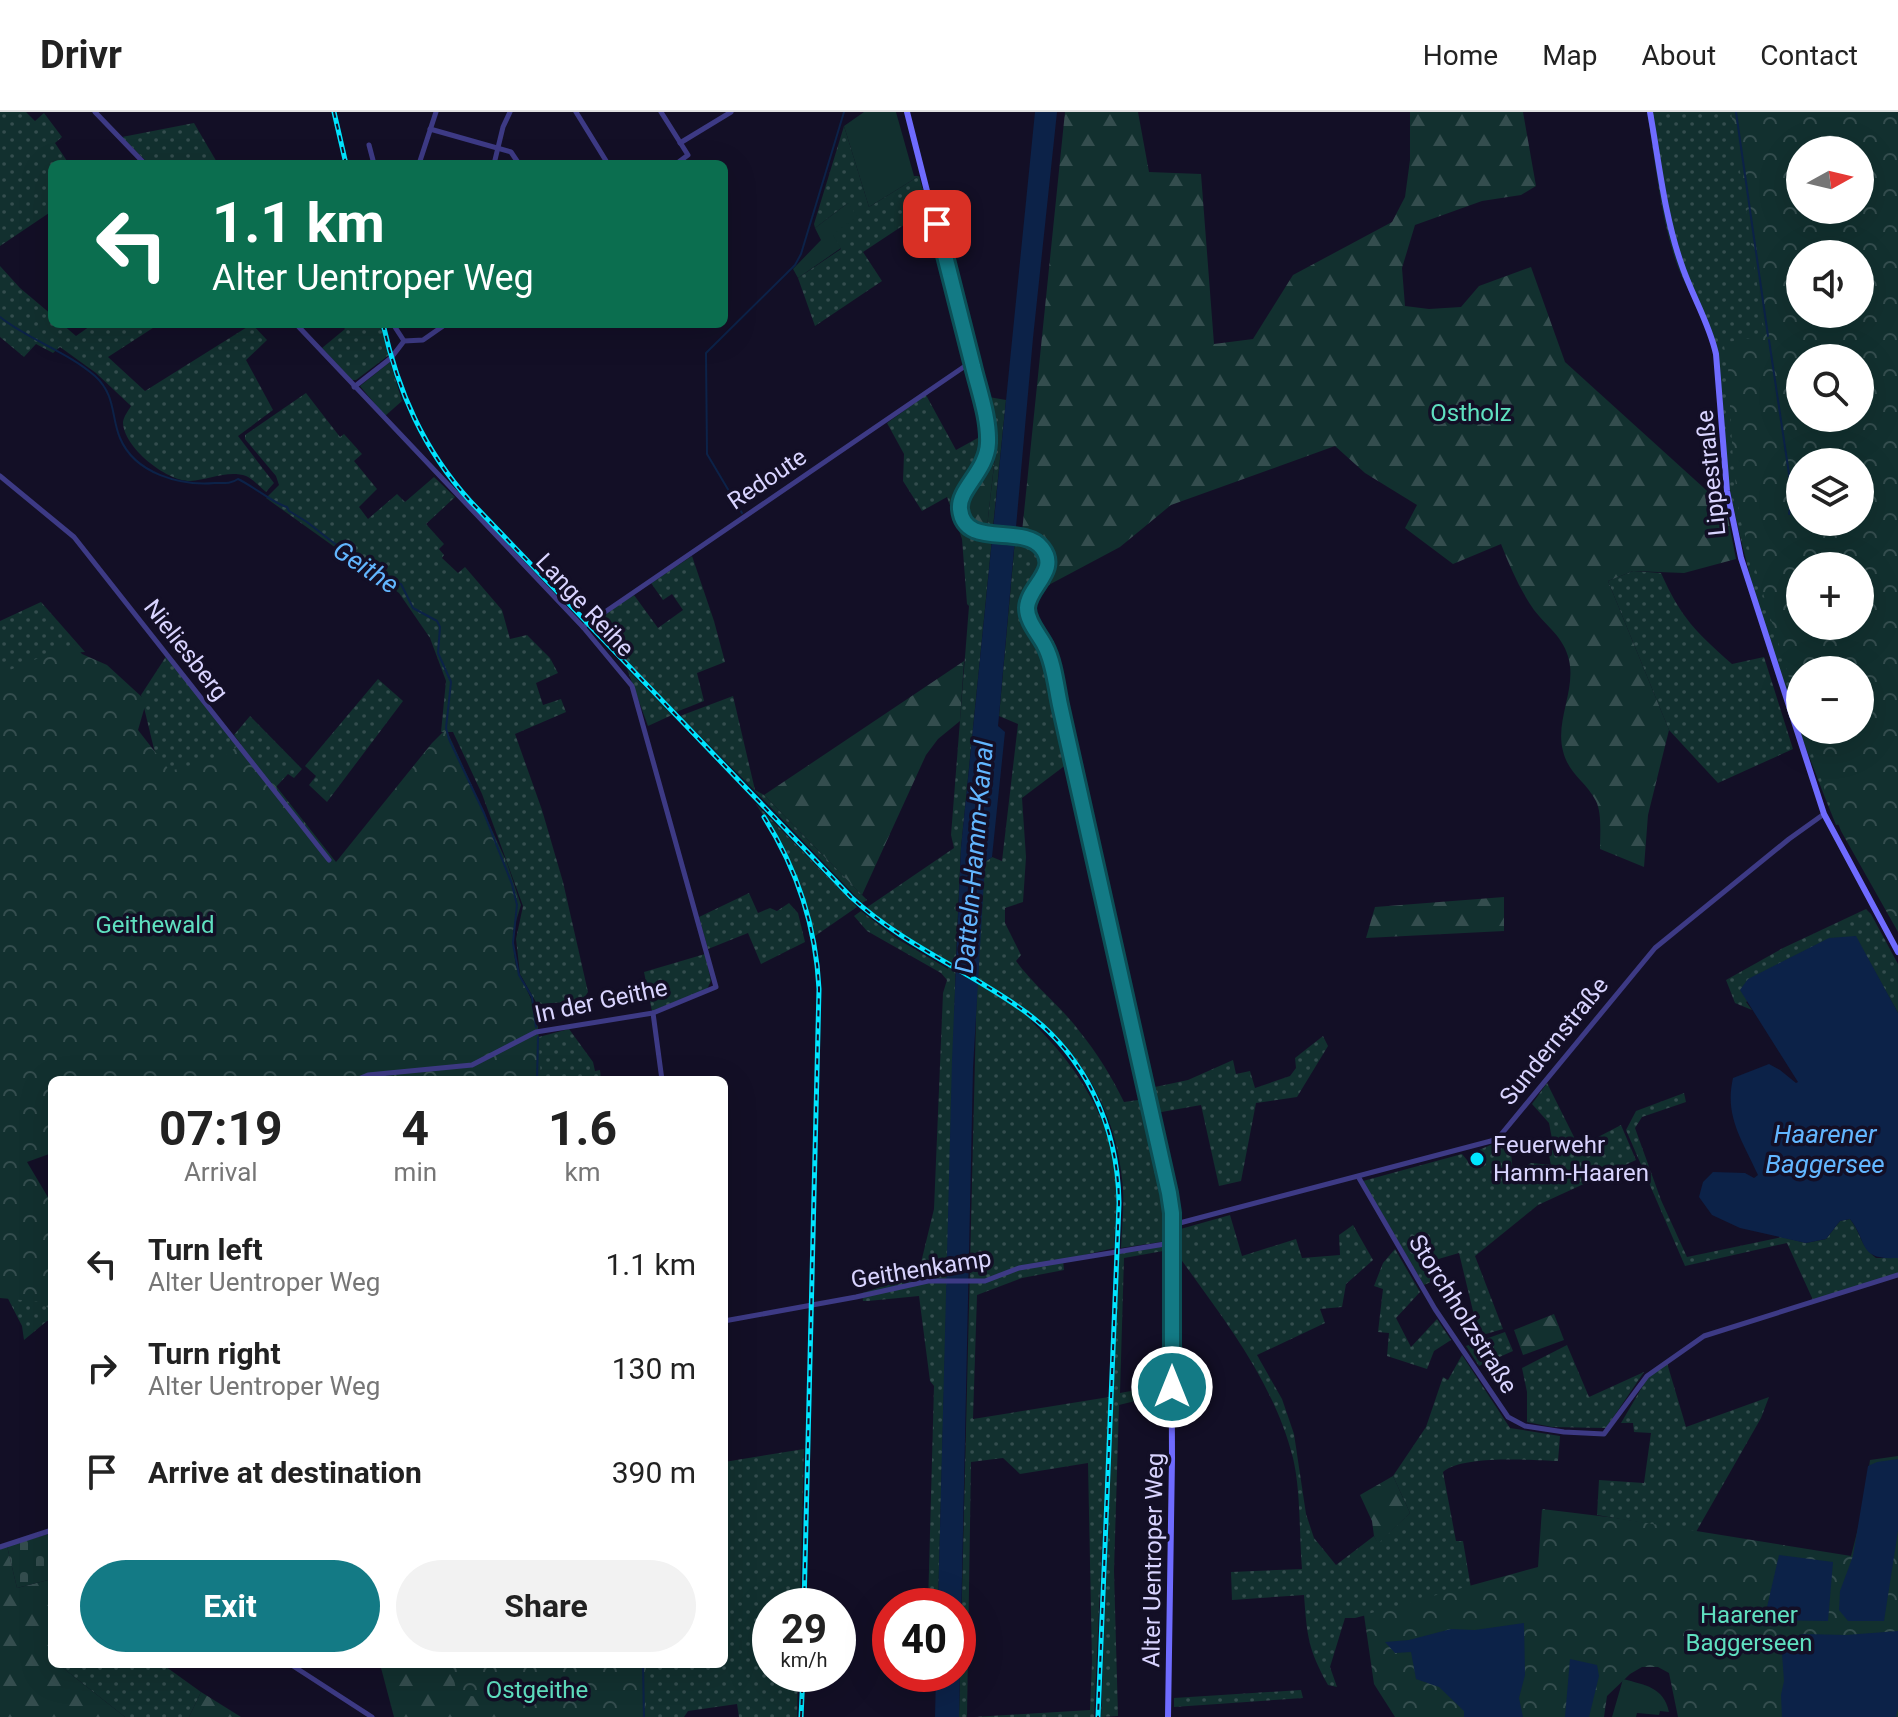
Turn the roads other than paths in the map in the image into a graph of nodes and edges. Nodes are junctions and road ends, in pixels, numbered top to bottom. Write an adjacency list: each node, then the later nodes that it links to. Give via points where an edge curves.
1 (95, 112): 13 (street)
2 (436, 112): 9 (street)
3 (510, 112): 12 (street)
4 (576, 112): 18 (street)
5 (661, 112): 10 (street)
6 (731, 112): 10 (street)
7 (907, 112): 24 (street, Alter Uentroper Weg)
8 (1650, 112): 28 (street, Lippestraße, via 1673,238 1716,354 1732,525)
9 (430, 129): 12 (street); 15 (street)
10 (680, 143): 19 (street, via 688,155)
11 (369, 145): 14 (street)
12 (497, 148): 16 (street); 17 (street)
13 (141, 160)
14 (373, 160)
15 (420, 160)
16 (495, 160)
17 (516, 160)
18 (606, 160)
19 (681, 160)
20 (300, 328): 25 (street, Lange Reihe)
21 (396, 328): 23 (street)
22 (440, 328): 23 (street, via 423,340)
23 (404, 341): 25 (street)
24 (972, 361): 27 (street, Redoute); 36 (street, Alter Uentroper Weg, via 988,445 960,509 971,528 1027,538 1042,547 1047,567 1030,597 1028,613 1047,652 1060,705)
25 (354, 387): 27 (street, Lange Reihe)
26 (0, 476): 29 (street, Nieliesberg, via 74,537)
27 (583, 627): 31 (street, Lange Reihe, via 632,686)
28 (1824, 814): 30 (street, Lippestraße); 35 (street, Sundernstraße, via 1655,948 1499,1137)
29 (329, 860)
30 (1898, 952)
31 (716, 987): 32 (street, In der Geithe)
32 (653, 1013): 33 (street, In der Geithe, via 536,1032 472,1065); 34 (street)
33 (366, 1076)
34 (661, 1076)
35 (1359, 1178): 36 (street, Sundernstraße); 38 (street, Storchholzstraße, via 1497,1403 1525,1426 1604,1434 1647,1376 1704,1336)
36 (1172, 1225): 37 (street, Alter Uentroper Weg)
37 (1171, 1243): 39 (street, Geithenkamp, via 1019,1268 990,1280 940,1281); 44 (street, Alter Uentroper Weg)
38 (1898, 1275)
39 (728, 1320)
40 (48, 1531): 41 (street)
41 (0, 1547)
42 (296, 1668): 43 (street)
43 (372, 1717)
44 (1168, 1717)

